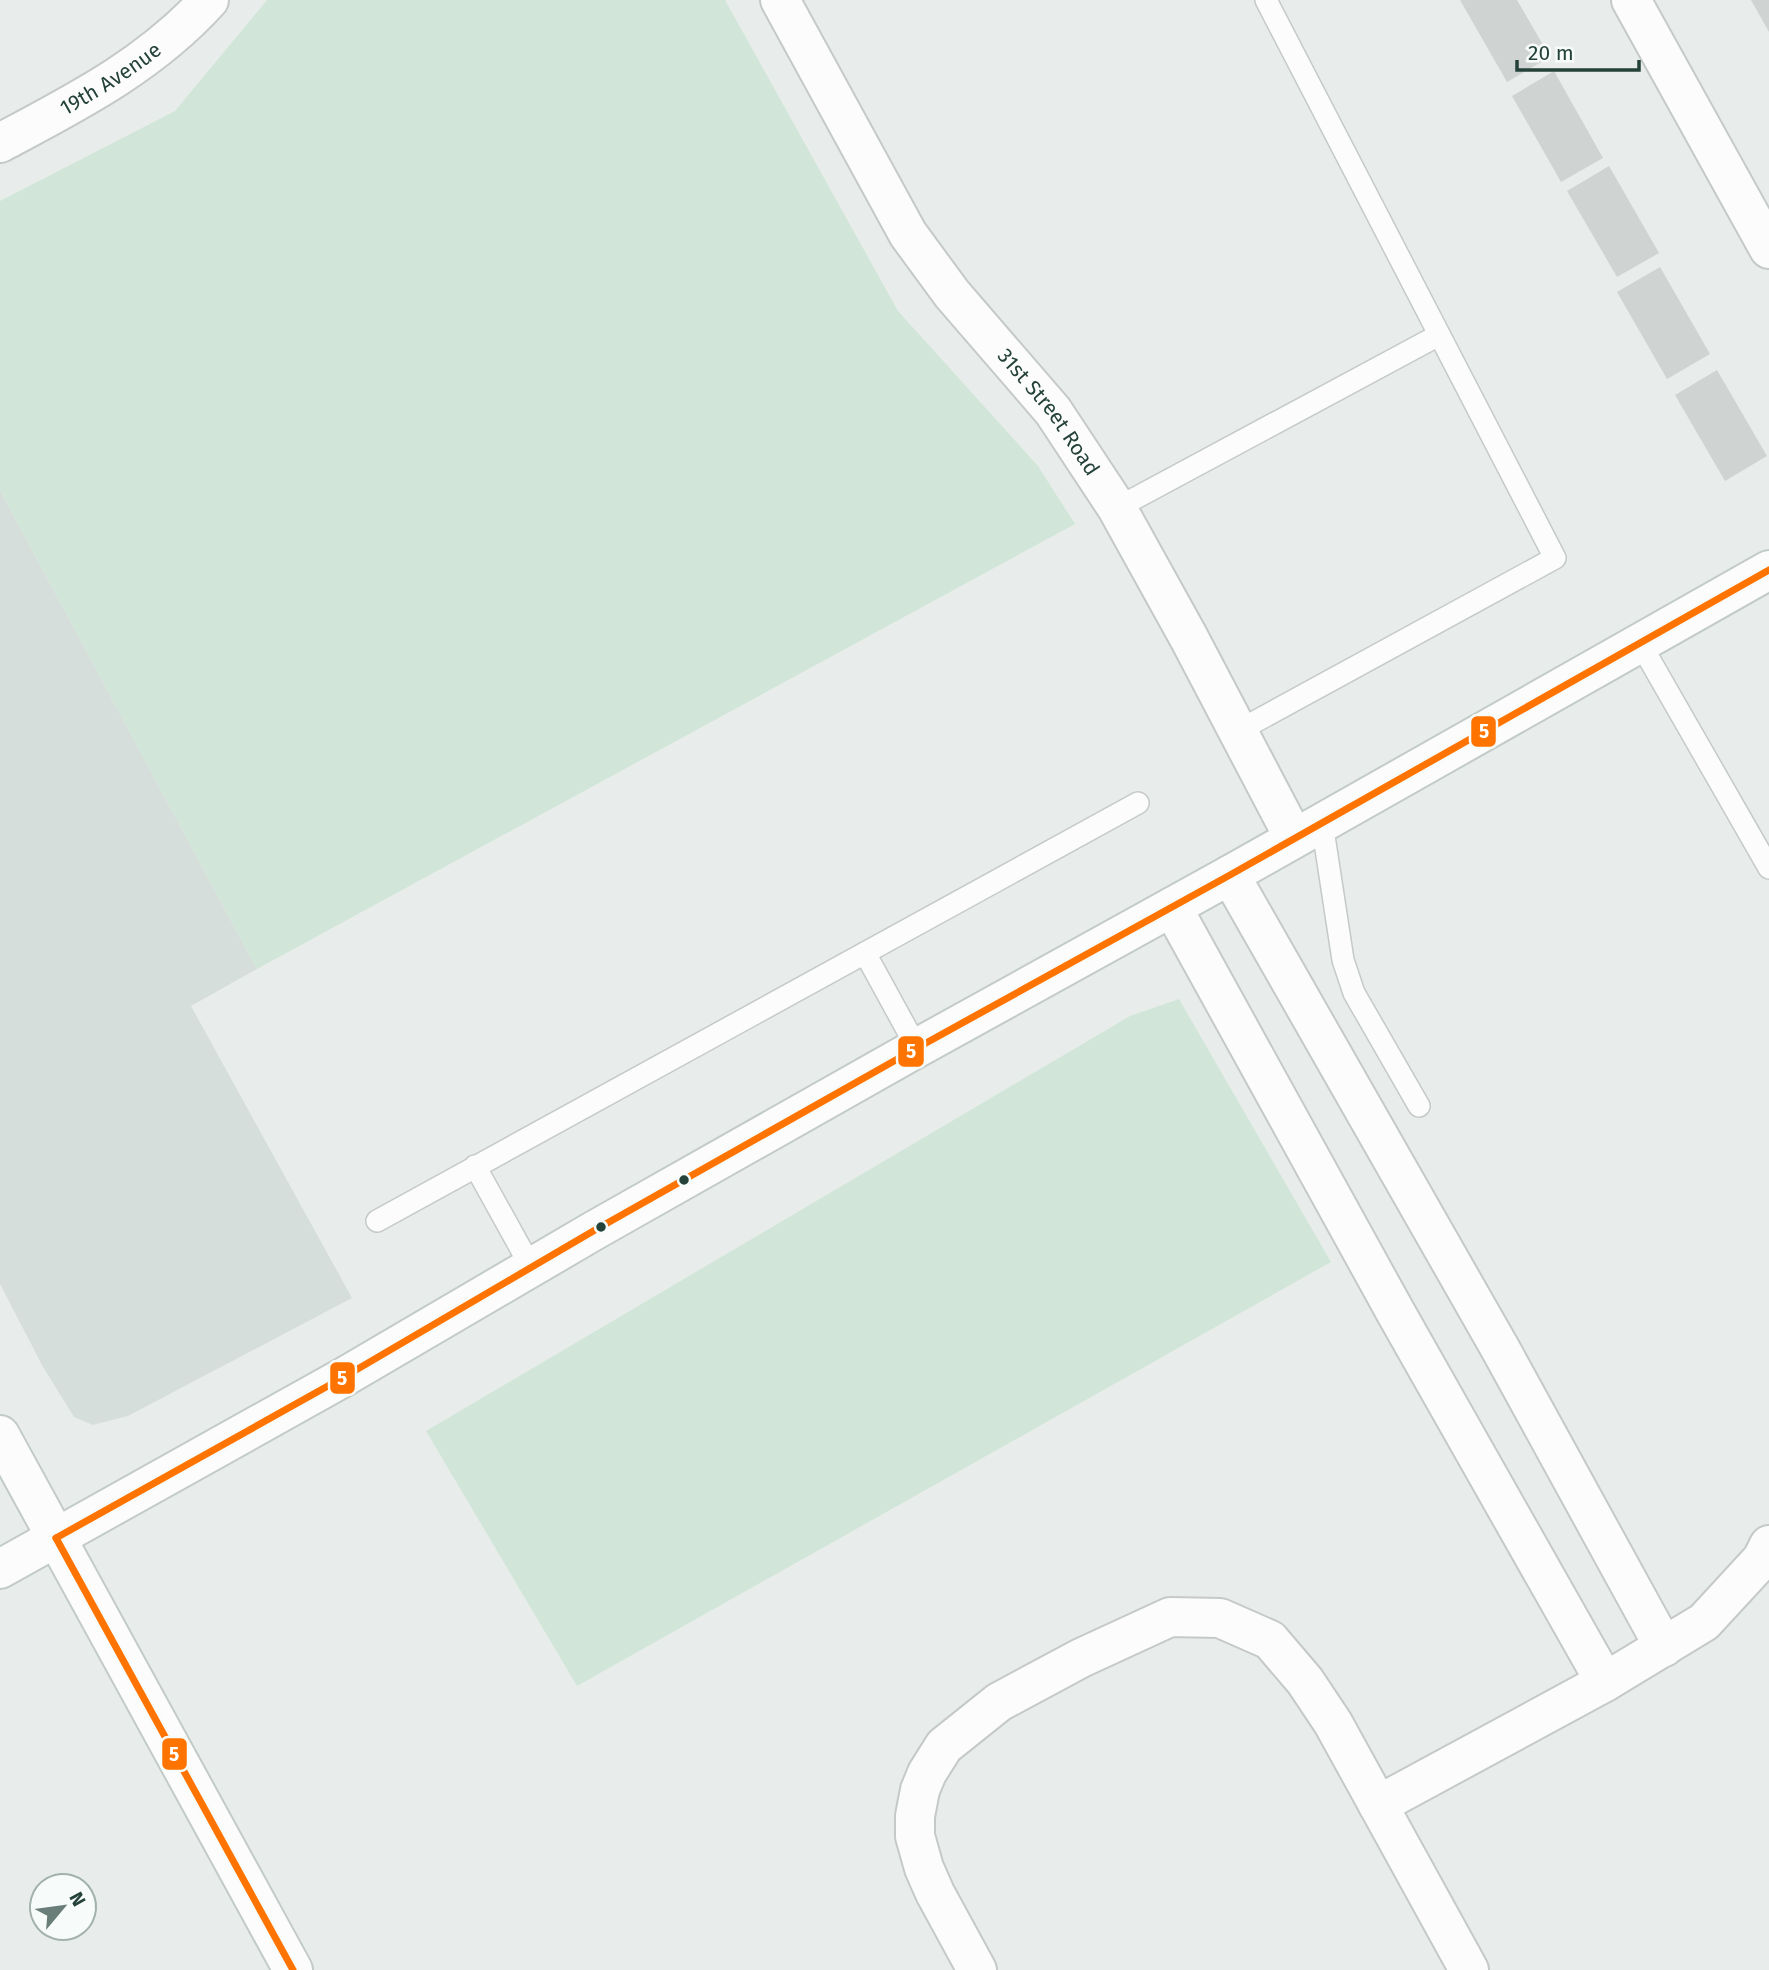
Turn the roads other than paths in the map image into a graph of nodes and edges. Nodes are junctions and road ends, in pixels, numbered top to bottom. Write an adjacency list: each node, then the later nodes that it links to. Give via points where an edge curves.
1 (209, 0): 5 (street, 19th Avenue, via 186,26 133,68)
2 (780, 0): 8 (street, 31st Street Road, via 908,234 968,313 1053,411)
3 (1266, 0): 7 (lane)
4 (1631, 0): 6 (street)
5 (0, 143)
6 (1769, 249)
7 (1439, 335): 8 (lane); 11 (lane, via 1555,558)
8 (1117, 508): 11 (street, 31st Street Road)
9 (1769, 570): 10 (street)
10 (1640, 643): 13 (street); 14 (lane)
11 (1238, 731): 13 (street, 31st Street Road)
12 (1138, 803): 17 (lane)
13 (1308, 831): 15 (street); 19 (lane, via 1354,993)
14 (1769, 868)
15 (1230, 874): 16 (street); 27 (street)
16 (1172, 907): 18 (street); 28 (street)
17 (865, 953): 18 (lane); 20 (lane)
18 (917, 1048): 22 (street)
19 (1419, 1106)
20 (475, 1166): 21 (lane); 22 (lane)
21 (377, 1221)
22 (531, 1267): 24 (street)
23 (0, 1435): 24 (street)
24 (56, 1538): 26 (street); 30 (street)
25 (1769, 1545): 27 (street, via 1762,1559 1704,1622)
26 (0, 1569)
27 (1664, 1647): 28 (street)
28 (1605, 1682): 29 (street)
29 (1378, 1805): 31 (street, via 1333,1723 1270,1640 1220,1618 1170,1617 999,1702 944,1746 927,1773 915,1816 915,1836 935,1893); 32 (street)
30 (293, 1970)
31 (977, 1970)
32 (1469, 1970)

